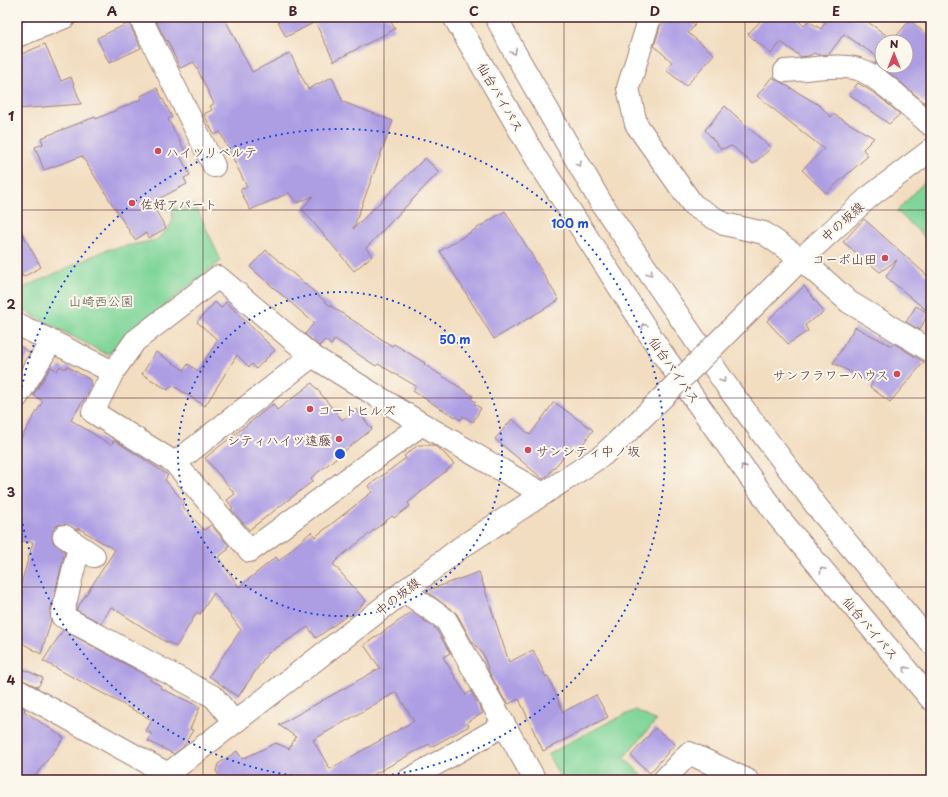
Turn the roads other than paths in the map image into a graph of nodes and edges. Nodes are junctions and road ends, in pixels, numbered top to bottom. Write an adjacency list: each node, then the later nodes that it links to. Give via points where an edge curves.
1 (65, 17): 6 (main road)
2 (140, 17): 10 (main road)
3 (454, 17): 25 (main road, 仙台バイパス, one-way to 3, via 779,518 659,349 536,158)
4 (496, 17): 23 (main road, one-way to 23, via 600,201 731,392 818,508)
5 (650, 17): 11 (main road, via 628,88 636,124 693,205 724,224 764,233)
6 (17, 36)
7 (785, 71): 8 (main road, via 858,68 871,75)
8 (931, 125)
9 (931, 150): 11 (main road, 中の坂線, via 869,197)
10 (214, 166)
11 (801, 258): 14 (main road, via 849,302); 20 (main road, 中の坂線, bridge, via 603,455)
12 (17, 324): 13 (main road)
13 (51, 342): 16 (main road); 17 (main road)
14 (931, 351)
15 (312, 356): 16 (main road, via 218,276 135,341); 18 (main road); 19 (main road)
16 (113, 372): 19 (main road, via 93,412)
17 (17, 397)
18 (422, 424): 19 (main road, via 250,551); 20 (main road)
19 (175, 463)
20 (543, 494): 22 (main road, 中の坂線, via 460,548)
21 (79, 546): 26 (main road, via 62,616 214,696)
22 (404, 590): 26 (main road, 中の坂線); 27 (main road, via 446,620)
23 (931, 643)
24 (17, 690): 28 (main road)
25 (931, 699)
26 (234, 722): 28 (main road, 中の坂線)
27 (504, 725): 29 (main road); 30 (main road)
28 (164, 777)
29 (408, 780)
30 (535, 780)
31 (664, 780): 32 (main road, via 690,754)
32 (747, 780)

